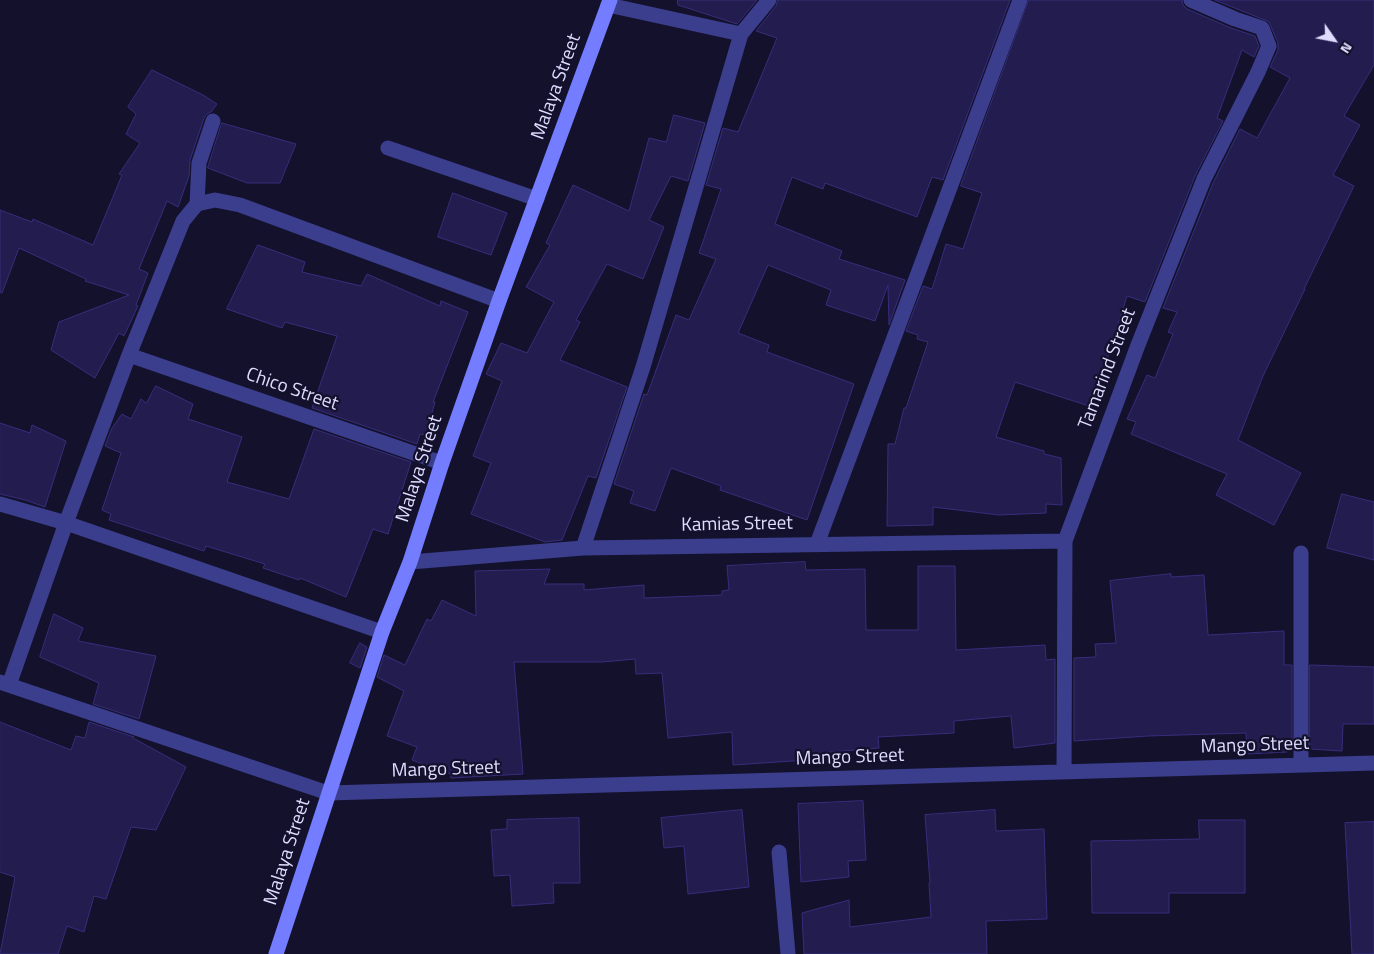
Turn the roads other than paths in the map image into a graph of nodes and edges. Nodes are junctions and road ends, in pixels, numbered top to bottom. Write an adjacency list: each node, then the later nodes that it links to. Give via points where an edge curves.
1 (769, 0): 5 (street)
2 (1020, 0): 16 (street)
3 (1191, 0): 15 (street, Tamarind Street, via 1262,28 1269,46 1204,179)
4 (610, 3): 5 (street); 8 (street, Malaya Street)
5 (741, 34): 17 (street, via 643,367)
6 (213, 121): 9 (street, via 199,163)
7 (388, 148): 8 (street)
8 (537, 199): 10 (street, Malaya Street)
9 (197, 204): 10 (street, via 215,200 240,205); 11 (street, via 184,221)
10 (499, 301): 12 (street, Malaya Street)
11 (129, 355): 12 (street, Chico Street); 14 (street)
12 (442, 462): 19 (street, Malaya Street)
13 (0, 504): 14 (street)
14 (66, 523): 20 (street); 21 (street)
15 (1065, 542): 16 (street, Kamias Street); 24 (street, Tamarind Street)
16 (817, 544): 17 (street, Kamias Street)
17 (583, 548): 19 (street, Kamias Street)
18 (1301, 553): 23 (street)
19 (410, 562): 20 (street, Malaya Street)
20 (382, 632): 25 (street, Malaya Street)
21 (4, 683): 25 (street)
22 (1374, 763): 23 (street, Mango Street)
23 (1301, 765): 24 (street, Mango Street)
24 (1064, 772): 25 (street, Mango Street)
25 (328, 793): 27 (street, Malaya Street)
26 (779, 852): 28 (street)
27 (276, 954)
28 (788, 954)

